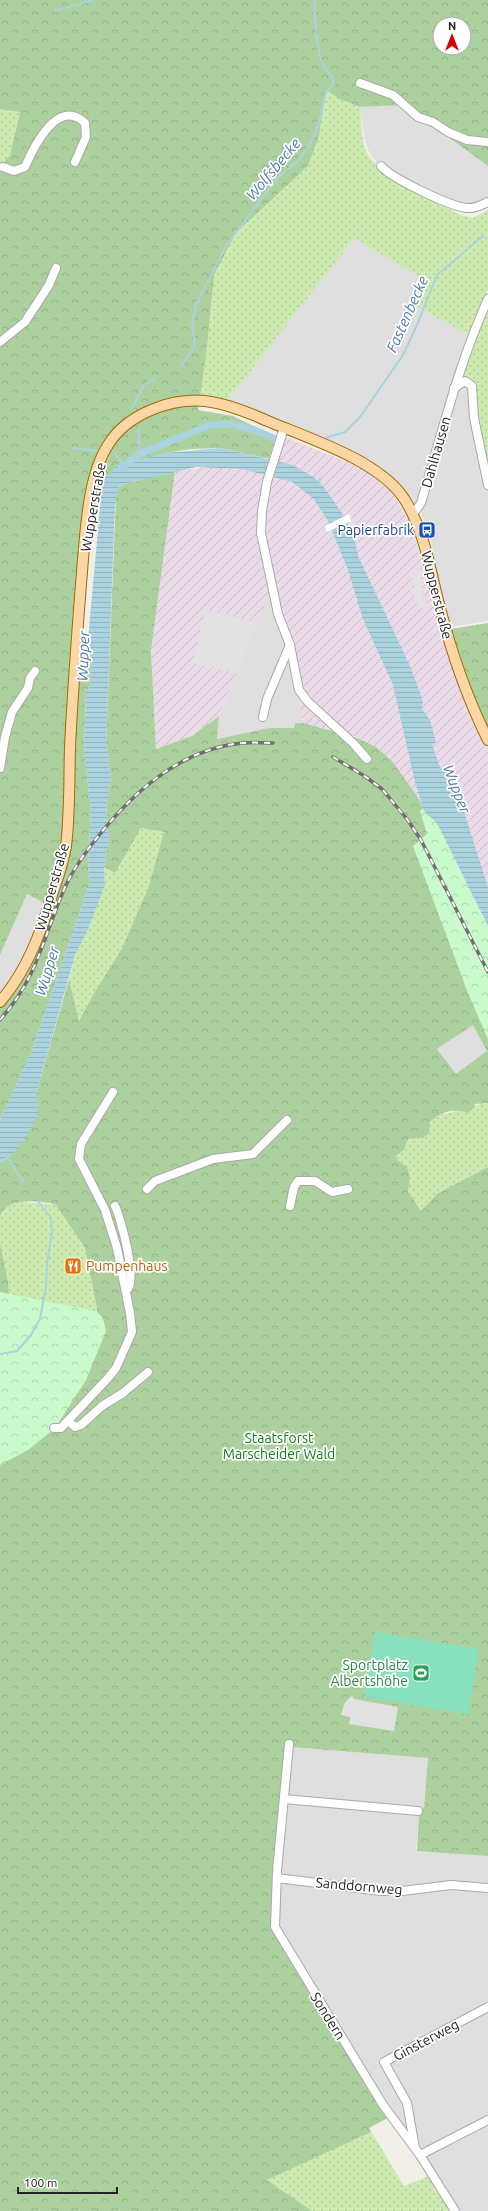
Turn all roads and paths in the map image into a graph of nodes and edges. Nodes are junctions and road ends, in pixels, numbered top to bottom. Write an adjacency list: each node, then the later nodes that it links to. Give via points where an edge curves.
1 (360, 82): 2 (street, via 393,95 418,117 433,122 448,132 467,140)
2 (487, 143)
3 (75, 162): 5 (street, via 86,137 85,124 80,119 64,116 52,122 24,167 14,170)
4 (381, 166): 6 (street, via 408,184 456,205 474,208)
5 (3, 167)
6 (488, 202)
7 (56, 268): 9 (street, via 49,285 25,322)
8 (488, 299): 10 (street, Dahlhausen)
9 (0, 342)
10 (453, 388): 12 (street, Dahlhausen, via 466,381 472,386 474,418); 13 (street, Dahlhausen, via 421,503)
11 (284, 428): 13 (main road, Wupperstraße, via 355,458 371,468 397,490); 14 (street, via 267,482 261,533 278,614); 20 (main road, Wupperstraße, via 219,403 180,402 158,408 132,420 114,436 104,452 96,472 86,533 74,669 66,845 37,940 14,985)
12 (488, 485)
13 (413, 514): 17 (main road, Wupperstraße, via 423,540 454,657 466,692)
14 (290, 645): 16 (street, via 267,699); 18 (street, via 300,690 308,702 354,743)
15 (35, 671): 19 (street, via 28,688 12,712)
16 (263, 717)
17 (488, 740)
18 (366, 759)
19 (0, 768)
20 (0, 1002)
21 (113, 1092): 27 (street, via 81,1144 79,1159 105,1210 118,1248)
22 (287, 1120): 23 (street, via 253,1154 213,1159 155,1181)
23 (147, 1189)
24 (348, 1189): 26 (street, via 332,1192 315,1181 298,1181)
25 (116, 1206): 27 (street, via 121,1219 130,1273 129,1289)
26 (290, 1206)
27 (126, 1291): 29 (street, via 132,1332 123,1353 108,1378)
28 (148, 1372): 29 (street, via 81,1425 75,1427)
29 (68, 1421): 30 (street, via 61,1428)
30 (54, 1428)
31 (289, 1744): 32 (street, Sondern)
32 (284, 1799): 33 (street); 34 (street, Sondern)
33 (418, 1811)
34 (277, 1878): 35 (street, Sanddornweg, via 381,1891 451,1885); 38 (street, Sondern, via 275,1927 383,2105)
35 (488, 1888)
36 (488, 2007): 38 (street, Ginsterweg, via 384,2062 407,2103)
37 (488, 2120): 38 (street)
38 (418, 2153): 39 (street, Sondern)
39 (455, 2211)

